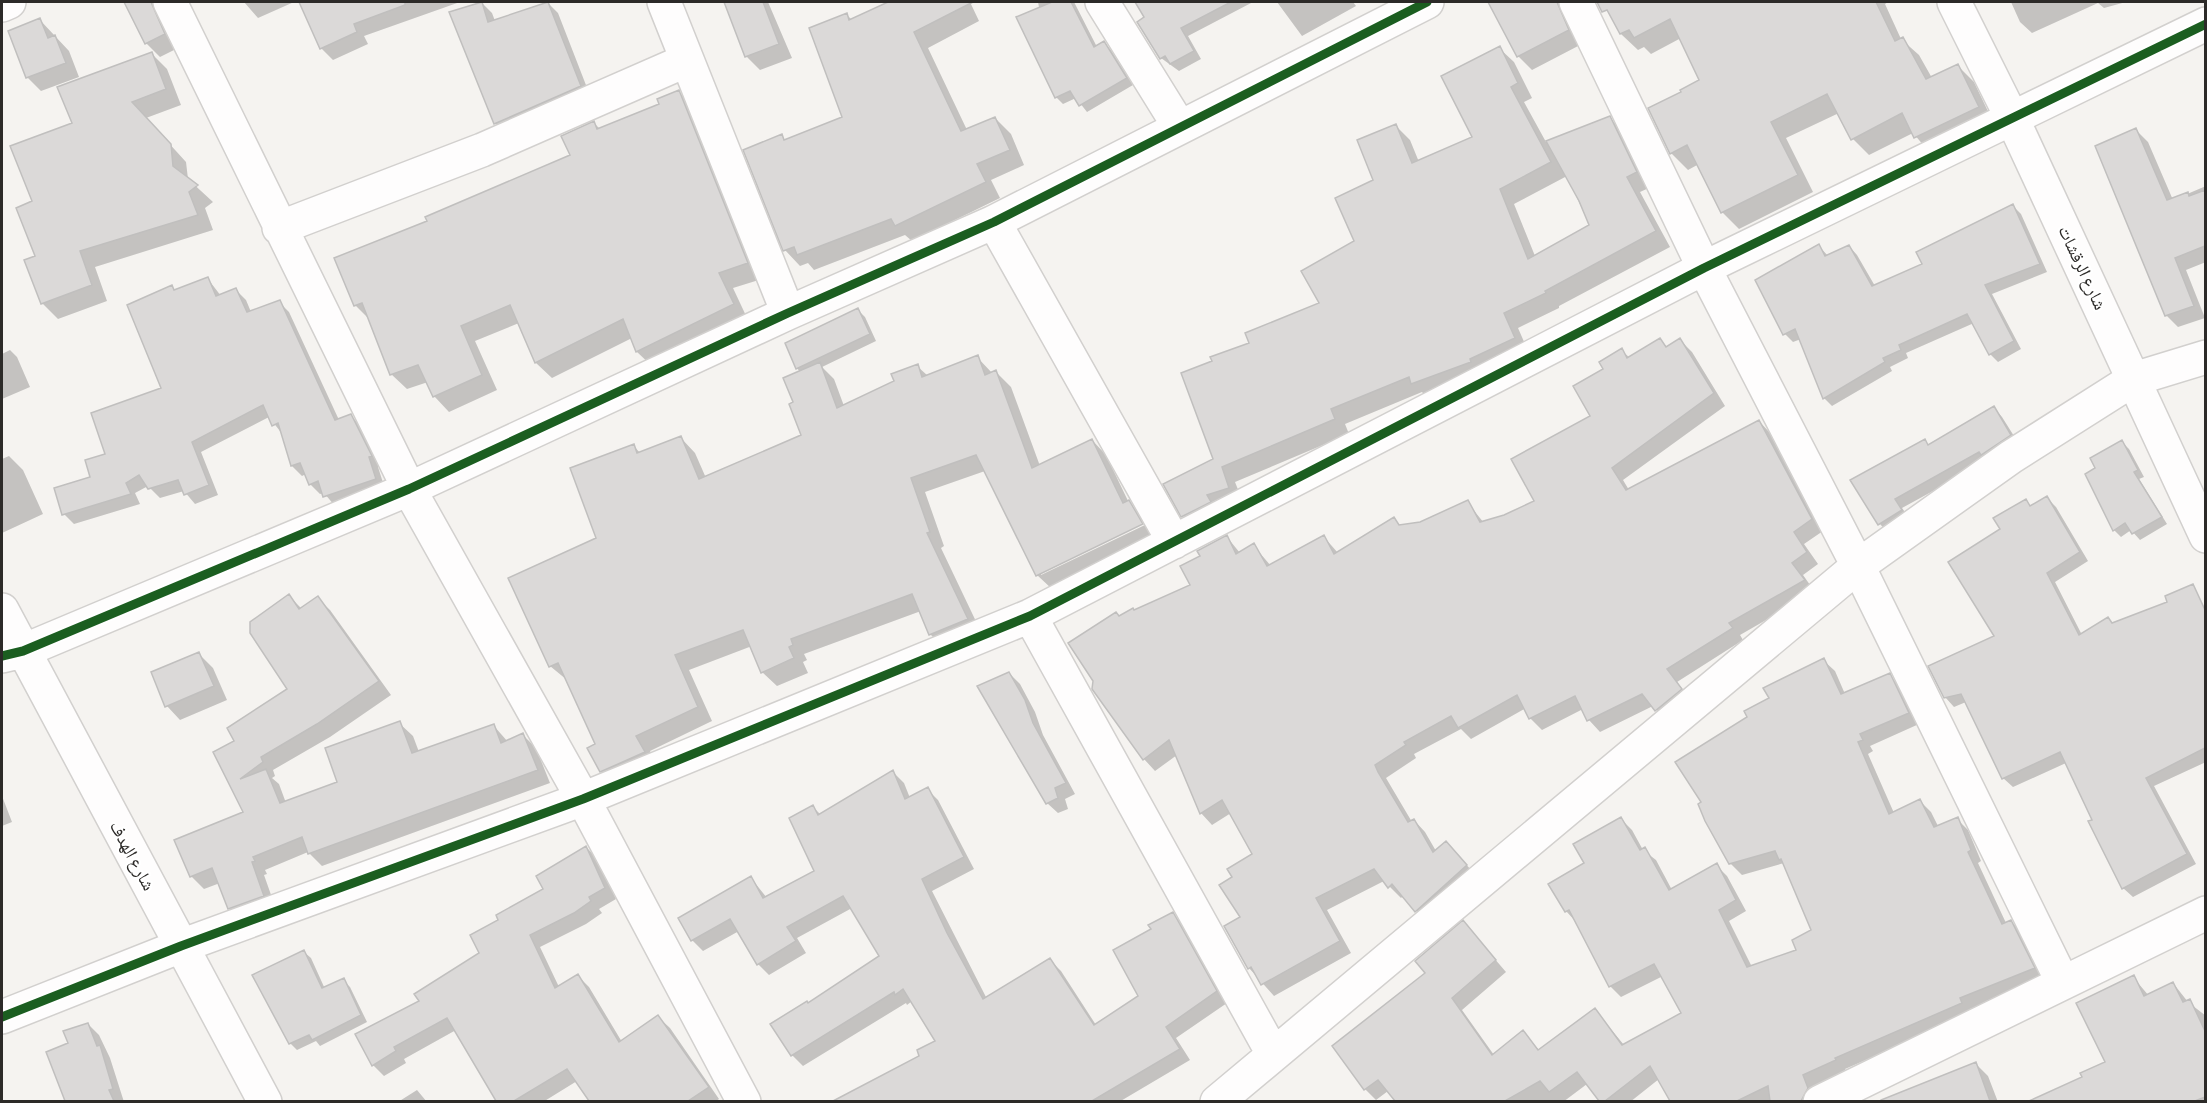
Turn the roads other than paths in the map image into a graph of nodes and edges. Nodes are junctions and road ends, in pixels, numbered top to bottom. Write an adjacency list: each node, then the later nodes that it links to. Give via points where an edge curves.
1 (9, 2): 8 (street)
2 (170, 2): 14 (street)
3 (664, 2): 10 (street)
4 (1102, 2): 12 (street)
5 (1427, 2): 12 (street)
6 (1576, 2): 15 (street)
7 (1954, 2): 11 (street, شارع الرقشات)
8 (2, 5)
9 (2205, 24): 11 (street)
10 (685, 61): 14 (street, via 482,150); 16 (street)
11 (2012, 118): 15 (street); 18 (street, شارع الرقشات)
12 (1179, 126): 13 (street)
13 (994, 222): 16 (street); 21 (street)
14 (279, 228): 19 (street)
15 (1704, 268): 21 (street); 22 (street)
16 (788, 313): 19 (street)
17 (2205, 357): 18 (street)
18 (2134, 379): 20 (street, شارع الرقشات); 22 (street, via 2011,457)
19 (409, 489): 25 (street); 26 (street)
20 (2205, 536)
21 (1174, 542): 24 (street)
22 (1858, 566): 29 (street); 31 (street)
23 (2, 610): 25 (street, شارع الهدف)
24 (1030, 616): 26 (street); 31 (street)
25 (12, 653): 28 (street, شارع الهدف)
26 (583, 799): 28 (street); 33 (street)
27 (2205, 913): 29 (street)
28 (181, 946): 30 (street); 32 (street, شارع الهدف)
29 (2063, 983): 35 (street)
30 (2, 1017)
31 (1272, 1052): 34 (street)
32 (265, 1101)
33 (744, 1101)
34 (1217, 1101)
35 (1820, 1101)

